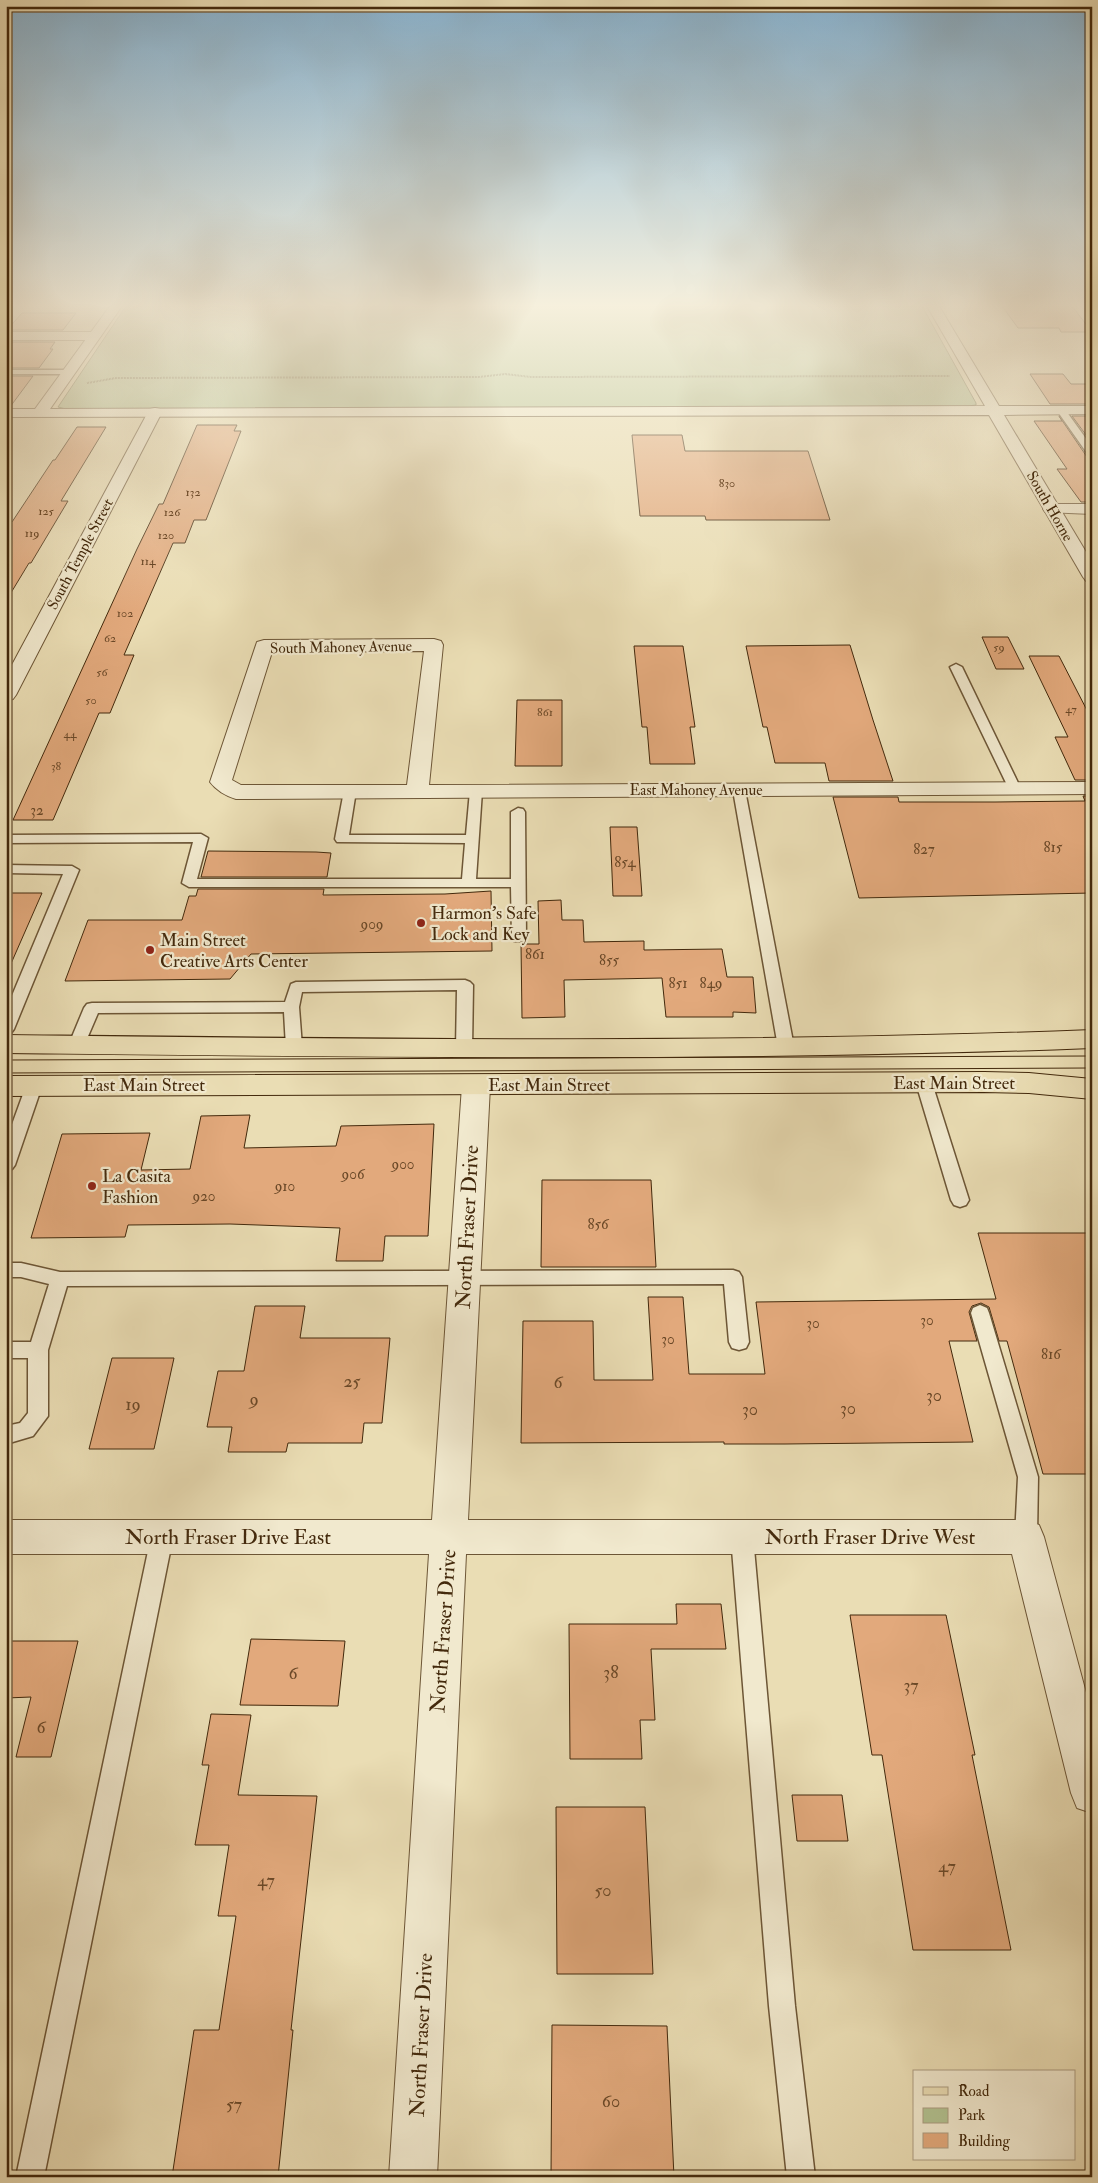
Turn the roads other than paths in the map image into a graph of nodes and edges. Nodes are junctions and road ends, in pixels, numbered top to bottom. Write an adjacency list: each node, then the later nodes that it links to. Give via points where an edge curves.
1 (43, 408): 6 (street)
2 (992, 408): 5 (street, South Horne)
3 (1061, 410): 4 (street); 5 (street); 9 (lane)
4 (1092, 410)
5 (994, 411): 7 (street); 10 (street, South Horne)
6 (40, 412): 7 (street); 8 (street)
7 (155, 412): 14 (street, South Temple Street)
8 (6, 413)
9 (1092, 454)
10 (1052, 509): 11 (street); 12 (street, South Horne)
11 (1092, 509)
12 (1092, 578)
13 (956, 667): 16 (lane)
14 (6, 695)
15 (1092, 788): 16 (street, East Mahoney Avenue)
16 (1015, 789): 17 (street, East Mahoney Avenue)
17 (739, 790): 19 (street, East Mahoney Avenue); 36 (lane)
18 (417, 791): 19 (street, East Mahoney Avenue); 20 (street, South Mahoney Avenue, via 434,645 264,646 221,782 236,792); 21 (street, East Mahoney Avenue)
19 (476, 791): 24 (lane)
20 (300, 792): 21 (street, East Mahoney Avenue)
21 (350, 792): 24 (lane, via 342,839)
22 (518, 812): 27 (lane)
23 (6, 839): 26 (lane, via 201,838 189,883)
24 (472, 839): 26 (lane)
25 (6, 870): 29 (lane, via 72,870)
26 (469, 882): 27 (lane)
27 (518, 883): 28 (lane)
28 (519, 938)
29 (12, 998): 31 (lane)
30 (291, 1007): 34 (lane, via 92,1008); 35 (lane); 37 (lane, via 296,987 465,985)
31 (6, 1029)
32 (1092, 1039): 36 (main road, East Main Street)
33 (6, 1044): 34 (main road, East Main Street)
34 (77, 1044): 35 (main road, East Main Street)
35 (294, 1047): 37 (main road, East Main Street)
36 (786, 1047): 37 (main road, East Main Street)
37 (464, 1049)
38 (924, 1083): 41 (main road, East Main Street); 42 (main road, East Main Street, via 1029,1083); 44 (lane)
39 (6, 1086): 40 (main road, East Main Street)
40 (34, 1086): 41 (main road, East Main Street); 43 (lane)
41 (476, 1086): 46 (street, North Fraser Drive)
42 (1092, 1089)
43 (6, 1165)
44 (960, 1200)
45 (6, 1270): 47 (lane)
46 (464, 1277): 47 (lane); 49 (lane, via 733,1277); 55 (street, North Fraser Drive)
47 (60, 1279): 51 (lane)
48 (980, 1313): 57 (lane, via 1028,1477)
49 (739, 1342)
50 (6, 1350): 51 (lane)
51 (38, 1350): 52 (lane, via 38,1416 26,1430)
52 (6, 1435)
53 (6, 1536): 54 (street, North Fraser Drive East)
54 (162, 1537): 55 (street, North Fraser Drive East); 59 (lane)
55 (449, 1538): 56 (street, North Fraser Drive West); 60 (street, North Fraser Drive)
56 (742, 1538): 57 (street, North Fraser Drive West); 61 (lane, via 782,2006)
57 (1026, 1538): 58 (street)
58 (1092, 1793)
59 (30, 2177)
60 (413, 2177)
61 (801, 2177)

